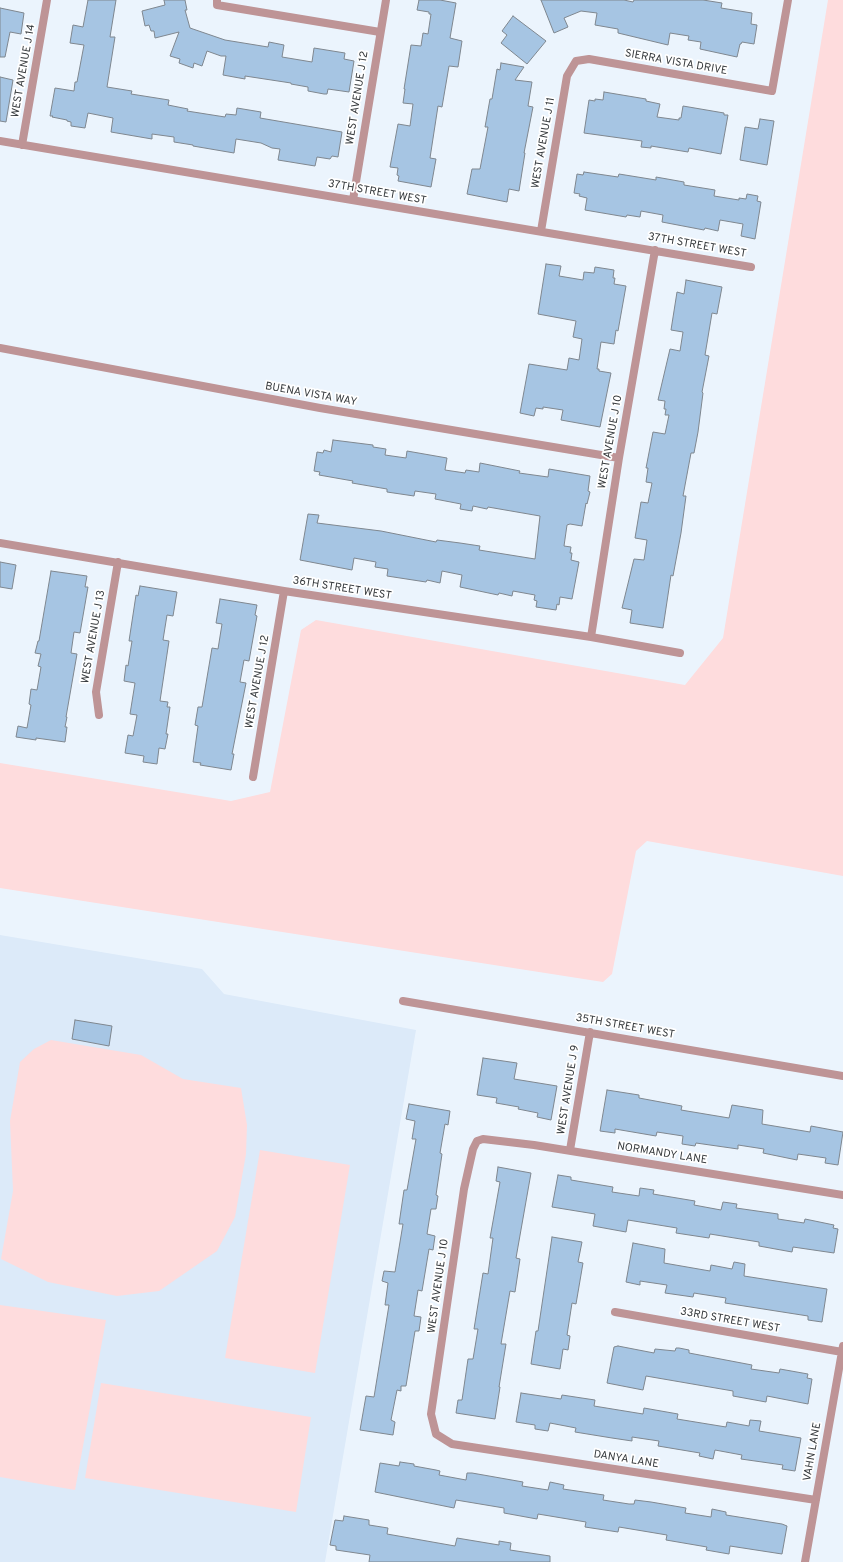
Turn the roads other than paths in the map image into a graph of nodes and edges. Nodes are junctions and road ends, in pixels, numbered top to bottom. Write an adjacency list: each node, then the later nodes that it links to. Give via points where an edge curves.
1 (47, 0): 8 (street, WEST AVENUE J 14)
2 (217, 0): 5 (street, via 217,5)
3 (386, 0): 5 (street, WEST AVENUE J 12)
4 (788, 0): 6 (street, SIERRA VISTA DRIVE, via 772,91 589,59)
5 (380, 32): 9 (street, WEST AVENUE J 12)
6 (576, 61): 10 (street, WEST AVENUE J 11, via 567,76)
7 (0, 141): 8 (street, 37TH STREET WEST)
8 (22, 145): 9 (street, 37TH STREET WEST)
9 (353, 200): 10 (street, 37TH STREET WEST)
10 (541, 231): 11 (street, 37TH STREET WEST)
11 (655, 250): 12 (street, 37TH STREET WEST); 14 (street, WEST AVENUE J 10)
12 (751, 267)
13 (0, 348): 14 (street, BUENA VISTA WAY, via 320,408)
14 (619, 458): 18 (street, WEST AVENUE J 10)
15 (0, 543): 16 (street, 36TH STREET WEST)
16 (118, 562): 17 (street, 36TH STREET WEST); 20 (street, WEST AVENUE J 13, via 96,692)
17 (284, 591): 18 (street, 36TH STREET WEST); 21 (street, WEST AVENUE J 12)
18 (591, 637): 19 (street, 36TH STREET WEST)
19 (680, 654)
20 (99, 714)
21 (253, 777)
22 (404, 1001): 23 (street, 35TH STREET WEST)
23 (590, 1032): 24 (street, 35TH STREET WEST); 26 (street, WEST AVENUE J 9)
24 (843, 1076)
25 (477, 1141): 26 (street, NORMANDY LANE, via 483,1139); 30 (street, WEST AVENUE J 10, via 464,1189 431,1414)
26 (570, 1150): 27 (street, NORMANDY LANE)
27 (843, 1195)
28 (615, 1312): 29 (street, 33RD STREET WEST)
29 (842, 1349): 31 (street, VAHN LANE)
30 (436, 1434): 31 (street, DANYA LANE, via 452,1444)
31 (816, 1500): 32 (street, VAHN LANE)
32 (805, 1562)

